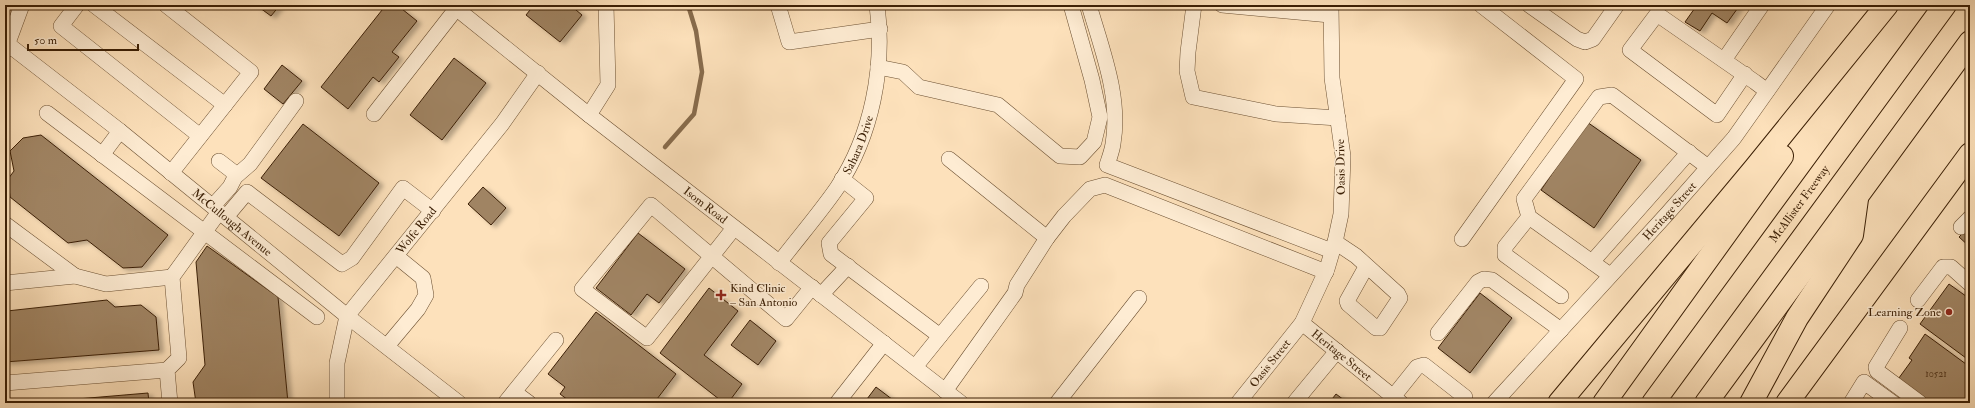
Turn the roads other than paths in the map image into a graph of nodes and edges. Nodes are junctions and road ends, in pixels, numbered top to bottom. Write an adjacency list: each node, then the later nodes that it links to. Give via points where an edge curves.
1 (22, 5): 24 (street)
2 (77, 5): 37 (street, via 61,26)
3 (94, 5): 31 (street)
4 (166, 5): 31 (street, via 251,72)
5 (606, 5): 34 (street, via 608,86)
6 (778, 5): 21 (street, via 789,42)
7 (877, 5): 21 (street, Sahara Drive)
8 (1071, 5): 26 (street, via 1100,117 1094,142 1080,157 1060,156 998,105 919,87 903,72)
9 (1088, 5): 56 (street, via 1110,78 1114,103 1113,145 1106,165)
10 (1194, 5): 35 (street, via 1187,71 1193,97 1276,114)
11 (1222, 5): 20 (street)
12 (1481, 5): 55 (street, via 1576,79)
13 (1529, 5): 14 (street, via 1585,42 1593,39)
14 (1617, 5)
15 (1762, 5): 25 (street)
16 (1828, 5): 29 (street, Heritage Street)
17 (1887, 5): 22 (highway)
18 (1946, 5): 104 (highway, McAllister Freeway)
19 (454, 7): 27 (street, Isom Road); 33 (street)
20 (1330, 10): 35 (street, Oasis Drive, via 1332,78)
21 (880, 29): 26 (street, Sahara Drive)
22 (1869, 30): 102 (highway); 103 (highway, via 1715,252)
23 (1970, 42): 47 (highway)
24 (6, 45): 36 (street, McCullough Avenue)
25 (1724, 60): 28 (street); 28 (street, via 1657,14 1630,50 1717,114)
26 (878, 67): 46 (street, Sahara Drive, via 871,109 862,136)
27 (538, 73): 34 (street, Isom Road); 48 (street, Wolfe Road, via 502,124)
28 (1744, 74): 29 (street)
29 (1767, 91): 43 (street, Heritage Street, via 1734,138)
30 (296, 101): 45 (street, via 250,164)
31 (225, 105): 37 (street)
32 (47, 113): 40 (street)
33 (374, 114)
34 (589, 115): 52 (street, Isom Road)
35 (1338, 118): 56 (street, Oasis Drive, via 1343,156 1343,185 1341,214)
36 (120, 131): 40 (street); 44 (street, McCullough Avenue)
37 (200, 136): 44 (street)
38 (1688, 152): 43 (street); 50 (street, via 1612,95 1600,97 1524,199); 59 (street)
39 (1970, 154): 107 (highway)
40 (102, 155): 53 (street)
41 (949, 159): 54 (street)
42 (219, 160): 45 (street)
43 (1708, 167): 64 (street, Heritage Street)
44 (171, 173): 49 (street, McCullough Avenue)
45 (236, 177): 49 (street)
46 (842, 179): 60 (street, Sahara Drive); 61 (street, via 866,198 829,243 831,254)
47 (1858, 196): 105 (highway); 106 (highway, via 1852,235 1783,342)
48 (433, 211): 49 (street, via 403,188 352,258 342,264 247,192); 57 (street, Wolfe Road)
49 (219, 212): 53 (street); 74 (street, McCullough Avenue)
50 (1529, 217): 59 (street); 71 (street, via 1505,248 1505,255)
51 (5, 224): 65 (street)
52 (734, 228): 58 (street); 60 (street, Isom Road)
53 (204, 232): 66 (street); 75 (street)
54 (1047, 238): 63 (street, via 1090,189 1105,186); 88 (street, via 1017,285 1015,293)
55 (1462, 239)
56 (1334, 247): 62 (street, via 1356,256); 63 (street, Oasis Drive)
57 (396, 256): 74 (street, Wolfe Road); 83 (street, via 423,278 426,295 418,309)
58 (711, 257): 58 (street, via 647,338 582,289 651,205); 70 (street, via 786,319)
59 (1592, 262): 64 (street)
60 (779, 263): 70 (street, Isom Road)
61 (848, 266): 70 (street); 80 (street)
62 (1366, 267)
63 (1326, 272): 76 (street, Oasis Drive)
64 (1610, 275): 78 (street, Heritage Street)
65 (76, 276): 66 (street, via 106,284); 67 (street)
66 (172, 277): 86 (street, via 179,358)
67 (5, 283)
68 (1970, 284): 73 (street, via 1951,267 1943,267)
69 (981, 286): 80 (street)
70 (816, 291): 82 (street, Isom Road)
71 (1561, 296)
72 (1139, 298): 98 (street)
73 (1918, 300)
74 (347, 316): 83 (street, McCullough Avenue); 93 (street, Wolfe Road, via 337,363)
75 (317, 317)
76 (1302, 323): 84 (street, Heritage Street); 99 (street, Oasis Street)
77 (1900, 328): 110 (street, via 1876,367 1877,372)
78 (1561, 330): 79 (street, via 1492,280 1484,279 1478,282); 101 (street, Heritage Street)
79 (1438, 333)
80 (940, 336): 85 (street)
81 (556, 340): 89 (street)
82 (884, 344): 85 (street, Isom Road); 96 (street)
83 (386, 346): 94 (street, McCullough Avenue)
84 (1337, 351): 91 (street, Heritage Street); 100 (street)
85 (915, 367): 88 (street, Isom Road)
86 (167, 370): 87 (street); 92 (street)
87 (5, 383)
88 (945, 391): 97 (street, Isom Road)
89 (509, 397): 95 (street)
90 (1465, 397): 91 (street, via 1424,365 1417,367)
91 (1397, 400)
92 (170, 403)
93 (337, 403)
94 (459, 403)
95 (528, 403)
96 (837, 403)
97 (961, 403)
98 (1057, 403)
99 (1238, 403)
100 (1294, 403)
101 (1494, 403)
102 (1559, 403)
103 (1604, 403)
104 (1653, 403)
105 (1706, 403)
106 (1751, 403)
107 (1787, 403)
108 (1851, 403): 109 (street, via 1864,382)
109 (1893, 403)
110 (1920, 403)

